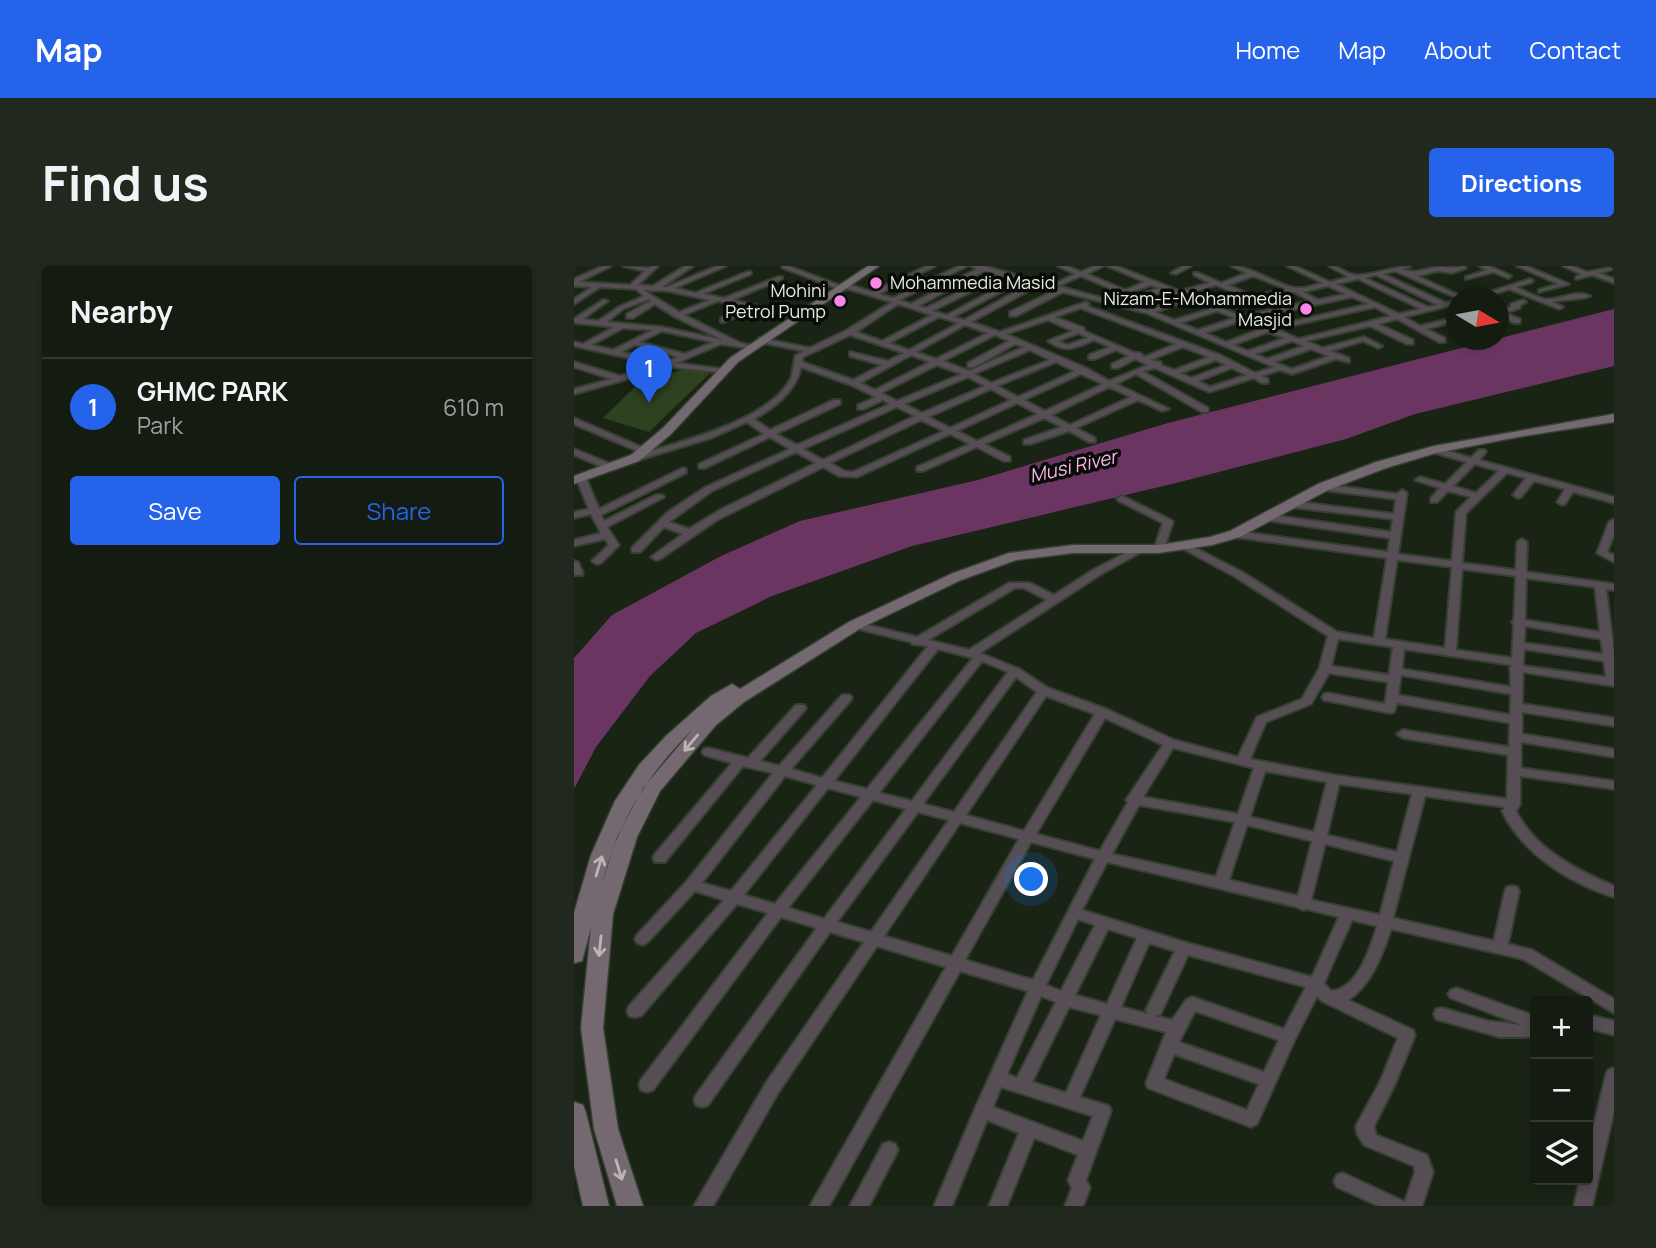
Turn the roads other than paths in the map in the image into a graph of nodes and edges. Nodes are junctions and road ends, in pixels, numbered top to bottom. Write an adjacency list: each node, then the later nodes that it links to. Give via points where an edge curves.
1 (608, 266): 50 (street)
2 (626, 266): 21 (street)
3 (690, 266): 68 (street)
4 (723, 266): 61 (street)
5 (787, 266): 55 (street)
6 (874, 266): 55 (street)
7 (932, 266): 66 (street)
8 (964, 266): 77 (street)
9 (974, 266): 22 (street)
10 (1061, 266): 34 (street)
11 (1100, 266): 34 (street)
12 (1110, 266): 48 (street)
13 (1188, 266): 32 (street)
14 (1234, 266): 33 (street)
15 (1332, 266): 39 (street)
16 (1367, 266): 29 (street)
17 (1408, 266): 24 (street)
18 (1483, 266): 27 (street)
19 (1520, 266): 64 (street, via 1566,284)
20 (1566, 266): 36 (street)
21 (652, 268): 54 (street)
22 (984, 268): 31 (street); 87 (street)
23 (1292, 268): 52 (street)
24 (1397, 268): 29 (street); 37 (street)
25 (1463, 268): 28 (street)
26 (1611, 268): 36 (street)
27 (1494, 270): 38 (street); 42 (street)
28 (1451, 271): 37 (street, via 1441,268); 49 (street, via 1457,276)
29 (1378, 272): 39 (street); 85 (street)
30 (749, 273): 69 (street)
31 (1003, 273): 41 (street); 92 (street)
32 (1174, 273)
33 (1254, 273): 44 (street); 51 (street)
34 (1079, 274): 56 (street); 65 (street)
35 (1196, 274): 51 (street)
36 (1590, 274): 43 (street); 46 (street)
37 (1411, 275): 49 (street)
38 (1508, 276)
39 (1357, 277): 52 (street); 91 (street)
40 (780, 278): 75 (street)
41 (1022, 278): 47 (street); 100 (street)
42 (1468, 278)
43 (1578, 278)
44 (1279, 280): 60 (street); 62 (street)
45 (1530, 281): 57 (street)
46 (1614, 281)
47 (1040, 282): 56 (street); 109 (street)
48 (1153, 282): 59 (street); 65 (street)
49 (1427, 282): 63 (street)
50 (574, 283): 53 (street)
51 (1219, 284): 67 (street); 73 (street)
52 (1328, 284): 62 (street); 70 (street)
53 (599, 285): 54 (street); 80 (street)
54 (632, 287): 68 (street)
55 (845, 287): 66 (street); 99 (street)
56 (1059, 287): 74 (street); 96 (street)
57 (1508, 287)
58 (1509, 287): 79 (street)
59 (1169, 288): 67 (street); 83 (street)
60 (1259, 288)
61 (668, 289): 68 (street); 69 (street)
62 (1295, 290): 73 (street); 81 (street)
63 (1446, 291)
64 (1541, 291)
65 (1125, 292): 74 (street)
66 (875, 293): 77 (street)
67 (1182, 293): 72 (street)
68 (654, 295): 97 (street); 98 (street); 113 (street, via 621,308)
69 (695, 295): 75 (street)
70 (1351, 295): 81 (street); 84 (street)
71 (1587, 296): 79 (street)
72 (1194, 297): 89 (street); 94 (street)
73 (1252, 298): 78 (street)
74 (1105, 299): 83 (street); 88 (street)
75 (722, 300): 86 (street); 97 (street)
76 (605, 301): 108 (street)
77 (896, 301): 87 (street); 120 (street)
78 (1240, 301)
79 (1545, 301): 90 (street)
80 (574, 302)
81 (1317, 302): 104 (street)
82 (1523, 302): 93 (street)
83 (1120, 303): 94 (street)
84 (1376, 305): 102 (street); 118 (street)
85 (1445, 305): 91 (street)
86 (753, 306): 99 (street); 106 (street)
87 (912, 306): 92 (street)
88 (1080, 306): 101 (street); 136 (street)
89 (1221, 306): 104 (street); 114 (street)
90 (1559, 307)
91 (1427, 309): 102 (street)
92 (928, 310): 95 (street)
93 (1509, 310)
94 (1148, 312): 114 (street)
95 (940, 314): 100 (street); 128 (street)
96 (1013, 314)
97 (678, 315): 105 (street)
98 (630, 316)
99 (799, 316): 132 (street)
100 (950, 316): 109 (street)
101 (1048, 317): 119 (street); 122 (street)
102 (1397, 317): 110 (street); 116 (street)
103 (1509, 317): 107 (street)
104 (1242, 318): 118 (street); 121 (street)
105 (686, 319): 117 (street); 135 (street)
106 (724, 320)
107 (1515, 320): 112 (street)
108 (575, 322): 113 (street)
109 (968, 322): 122 (street); 146 (street)
110 (1370, 322): 124 (street); 130 (street)
111 (1446, 322): 116 (street)
112 (1509, 322)
113 (600, 323): 115 (street)
114 (1176, 323): 121 (street)
115 (622, 325): 117 (street); 137 (street)
116 (1419, 328): 126 (street)
117 (661, 329): 127 (street); 131 (street)
118 (1268, 329): 124 (street); 134 (street)
119 (1081, 330): 123 (street); 123 (street, via 1052,341 1067,348)
120 (850, 332): 128 (street); 142 (street)
121 (1200, 332): 134 (street)
122 (998, 333): 125 (street); 155 (street)
123 (1096, 337): 141 (street)
124 (1297, 339): 138 (street); 147 (street)
125 (1016, 340): 140 (street); 169 (street)
126 (1442, 340)
127 (635, 342): 145 (street); 149 (street)
128 (885, 342): 146 (street)
129 (1351, 342): 139 (street, via 1364,339); 143 (street); 144 (street)
130 (1410, 342)
131 (719, 343): 135 (street); 149 (street)
132 (758, 343): 135 (street); 142 (street); 167 (street)
133 (574, 344): 137 (street)
134 (1228, 344): 147 (street)
135 (738, 345)
136 (1181, 345): 152 (street); 153 (street)
137 (585, 346): 145 (street)
138 (1311, 346): 143 (street); 157 (street)
139 (1378, 346)
140 (1031, 347): 154 (street); 169 (street)
141 (1117, 347): 151 (street); 152 (street)
142 (810, 350): 160 (street, via 799,356)
143 (1324, 350): 150 (street)
144 (1366, 350)
145 (615, 352): 159 (street)
146 (915, 352): 155 (street); 161 (street)
147 (1250, 353): 157 (street)
148 (853, 354): 161 (street)
149 (685, 356): 159 (street)
150 (1337, 356): 156 (street); 165 (street, via 1293,372)
151 (1092, 357)
152 (1141, 357): 162 (street); 164 (street)
153 (1217, 358): 163 (street); 170 (street)
154 (1058, 359): 166 (street); 176 (street)
155 (938, 360): 169 (street); 180 (street)
156 (1346, 360)
157 (1268, 361): 165 (street)
158 (574, 364): 172 (street)
159 (669, 364): 167 (street); 172 (street)
160 (800, 364): 175 (street); 192 (street, via 778,402)
161 (889, 364): 175 (street)
162 (1158, 364): 168 (street); 170 (street)
163 (1234, 365): 171 (street); 173 (street)
164 (1115, 366)
165 (1282, 367): 171 (street)
166 (1083, 370): 177 (street); 183 (street)
167 (723, 371): 206 (street)
168 (1136, 371): 177 (street); 189 (street)
169 (965, 372): 176 (street); 185 (street)
170 (1174, 373): 173 (street)
171 (1255, 376): 174 (street); 178 (street)
172 (621, 379): 179 (street)
173 (1191, 381): 178 (street)
174 (1265, 381)
175 (854, 383): 180 (street)
176 (990, 385): 183 (street); 191 (street)
177 (1109, 385): 182 (street); 190 (street)
178 (1209, 390): 181 (street)
179 (574, 392)
180 (880, 395): 185 (street); 187 (street)
181 (1222, 396)
182 (1137, 397): 188 (street); 195 (street)
183 (1016, 400): 190 (street); 196 (street)
184 (837, 402): 198 (street)
185 (897, 404): 191 (street); 202 (street)
186 (1614, 406): 197 (street)
187 (860, 407)
188 (1165, 409)
189 (1205, 410)
190 (1046, 414): 195 (street); 201 (street)
191 (922, 416): 196 (street); 209 (street)
192 (747, 418): 198 (street); 206 (street, via 714,434)
193 (1614, 418): 197 (street)
194 (574, 421): 206 (street)
195 (1072, 427): 199 (street); 200 (street)
196 (951, 429): 201 (street); 209 (street, via 854,475 842,474)
197 (1515, 431): 203 (street); 241 (street, via 1429,445 1355,466 1212,533)
198 (769, 434): 202 (street); 210 (street)
199 (1092, 440)
200 (1027, 442)
201 (977, 444): 207 (street); 212 (street)
202 (796, 448): 209 (street); 234 (street, via 709,489)
203 (1434, 450): 208 (street); 218 (street)
204 (574, 452): 211 (street)
205 (1482, 452): 208 (street)
206 (639, 455): 211 (street)
207 (1007, 460)
208 (1470, 462): 214 (street); 219 (street)
209 (825, 463): 236 (street)
210 (702, 466)
211 (614, 468): 216 (street)
212 (920, 469)
213 (683, 471): 229 (street)
214 (1504, 471): 215 (street); 222 (street)
215 (1531, 478): 220 (street); 221 (street)
216 (578, 479): 229 (street)
217 (1420, 480): 219 (street)
218 (1323, 487): 228 (street); 232 (street, via 1401,495)
219 (1445, 487): 222 (street); 225 (street)
220 (1571, 488): 226 (street); 227 (street)
221 (1518, 495)
222 (1478, 496): 249 (street, via 1461,512)
223 (659, 497): 235 (street)
224 (1122, 499): 241 (street, via 1168,522)
225 (1434, 500)
226 (1614, 500)
227 (1562, 502)
228 (1291, 504): 231 (street); 232 (street)
229 (596, 511): 230 (street); 235 (street)
230 (574, 515)
231 (1265, 517): 237 (street); 238 (street)
232 (1398, 517): 238 (street)
233 (1614, 522): 247 (street, via 1602,552)
234 (663, 523): 236 (street); 243 (street)
235 (604, 531): 240 (street); 248 (street, via 614,545)
236 (690, 533): 246 (street)
237 (1235, 534): 242 (street); 245 (street)
238 (1396, 536): 245 (street)
239 (1522, 542): 250 (street)
240 (574, 543)
241 (1159, 546): 242 (street); 244 (street); 323 (street, one-way to 241, via 605,847 624,802 699,712 871,607 988,556 1043,543)
242 (1185, 547): 256 (street, via 1238,574)
243 (636, 550)
244 (1137, 550): 253 (street); 255 (street, via 1073,549 1014,556 956,577)
245 (1391, 555): 249 (street); 259 (street)
246 (656, 557)
247 (1614, 559)
248 (597, 561)
249 (1458, 564): 250 (street); 263 (street)
250 (1519, 574): 251 (street); 254 (street)
251 (1600, 585): 252 (street); 257 (street)
252 (1614, 587)
253 (1054, 599): 258 (street, via 1027,585 1013,584); 264 (street)
254 (1517, 622): 257 (street); 261 (street)
255 (855, 625): 258 (street); 356 (street, one-way to 356, via 738,698 710,721 652,788 627,837 603,914 592,1028 606,1129)
256 (1334, 635): 259 (street); 267 (street)
257 (1606, 636): 265 (street)
258 (916, 642): 262 (street)
259 (1379, 642): 260 (street)
260 (1399, 645): 263 (street); 269 (street)
261 (1517, 645): 265 (street); 266 (street)
262 (934, 646): 264 (street); 292 (street)
263 (1450, 652): 266 (street)
264 (976, 654): 268 (street); 295 (street)
265 (1612, 659): 270 (street)
266 (1516, 665): 270 (street); 272 (street)
267 (1325, 669): 269 (street); 287 (street, via 1307,701 1261,720)
268 (1015, 671): 271 (street); 298 (street)
269 (1395, 675): 272 (street); 275 (street)
270 (1613, 682)
271 (1044, 691): 277 (street); 299 (street)
272 (1516, 691): 278 (street)
273 (1328, 697): 275 (street, via 1390,709)
274 (846, 698): 289 (street)
275 (1392, 698): 278 (street)
276 (800, 708): 286 (street)
277 (1102, 712): 282 (street); 301 (street)
278 (1515, 713): 279 (street); 281 (street)
279 (1614, 722)
280 (1403, 734): 284 (street)
281 (1514, 737): 284 (street); 285 (street)
282 (1170, 743): 287 (street); 296 (street)
283 (708, 752): 286 (street)
284 (1514, 752): 290 (street)
285 (1614, 753)
286 (746, 762): 289 (street); 304 (street)
287 (1242, 762): 288 (street)
288 (1261, 765): 291 (street); 300 (street)
289 (782, 771): 292 (street); 306 (street)
290 (1514, 771): 293 (street); 297 (street)
291 (1334, 779): 294 (street); 302 (street)
292 (827, 782): 295 (street); 310 (street)
293 (1614, 785)
294 (1419, 793): 297 (street); 305 (street)
295 (871, 794): 298 (street); 312 (street)
296 (1133, 800): 300 (street); 303 (street)
297 (1513, 804): 309 (street, via 1509,811 1521,833 1562,866)
298 (915, 807): 299 (street); 317 (street)
299 (958, 818): 301 (street); 320 (street)
300 (1241, 819): 302 (street); 307 (street)
301 (1028, 836): 303 (street); 324 (street)
302 (1318, 838): 305 (street); 311 (street)
303 (1101, 856): 307 (street); 313 (street)
304 (660, 858)
305 (1401, 858): 316 (street)
306 (692, 885): 310 (street); 319 (street)
307 (1220, 885): 311 (street)
308 (1511, 891): 321 (street)
309 (1614, 892)
310 (734, 898): 312 (street); 331 (street)
311 (1303, 905): 314 (street)
312 (777, 912): 317 (street); 344 (street)
313 (1075, 913): 315 (street); 325 (street)
314 (1348, 913): 316 (street); 326 (street)
315 (1104, 922): 318 (street); 328 (street)
316 (1385, 922): 321 (street); 326 (street, via 1356,987 1343,995)
317 (827, 925): 320 (street); 346 (street)
318 (1145, 936): 322 (street); 332 (street)
319 (642, 939)
320 (876, 939): 324 (street); 357 (street, via 772,1088)
321 (1500, 947): 329 (street, via 1527,954)
322 (1184, 948): 326 (street); 330 (street)
323 (574, 955)
324 (956, 965): 325 (street); 358 (street)
325 (1035, 987): 328 (street); 342 (street)
326 (1322, 991): 339 (street); 364 (street, via 1407,1035 1365,1126 1370,1140 1421,1161 1424,1172)
327 (1457, 994): 334 (street)
328 (1064, 999): 332 (street); 345 (street)
329 (1614, 1007)
330 (1154, 1010)
331 (635, 1011)
332 (1110, 1012): 336 (street); 347 (street)
333 (1442, 1014): 338 (street, via 1498,1031)
334 (1530, 1021)
335 (1593, 1023): 337 (street)
336 (1176, 1028): 339 (street, via 1192,1003); 340 (street)
337 (1614, 1028)
338 (1530, 1031)
339 (1288, 1037): 343 (street)
340 (1169, 1045): 343 (street); 343 (street, via 1154,1083 1251,1119)
341 (1614, 1075): 350 (street)
342 (997, 1078): 345 (street); 348 (street)
343 (1268, 1080)
344 (647, 1085)
345 (1021, 1087): 347 (street)
346 (702, 1100)
347 (1070, 1102): 353 (street, via 1103,1111)
348 (982, 1111): 351 (street); 360 (street)
349 (574, 1113): 355 (street)
350 (1609, 1114): 365 (street)
351 (1029, 1129): 353 (street); 361 (street)
352 (889, 1150): 359 (street)
353 (1088, 1151): 362 (street, via 1077,1180 1081,1188)
354 (1343, 1181): 363 (street)
355 (596, 1206)
356 (630, 1206)
357 (703, 1206)
358 (819, 1206)
359 (859, 1206)
360 (943, 1206)
361 (998, 1206)
362 (1074, 1206)
363 (1398, 1206)
364 (1413, 1206)
365 (1583, 1206)

